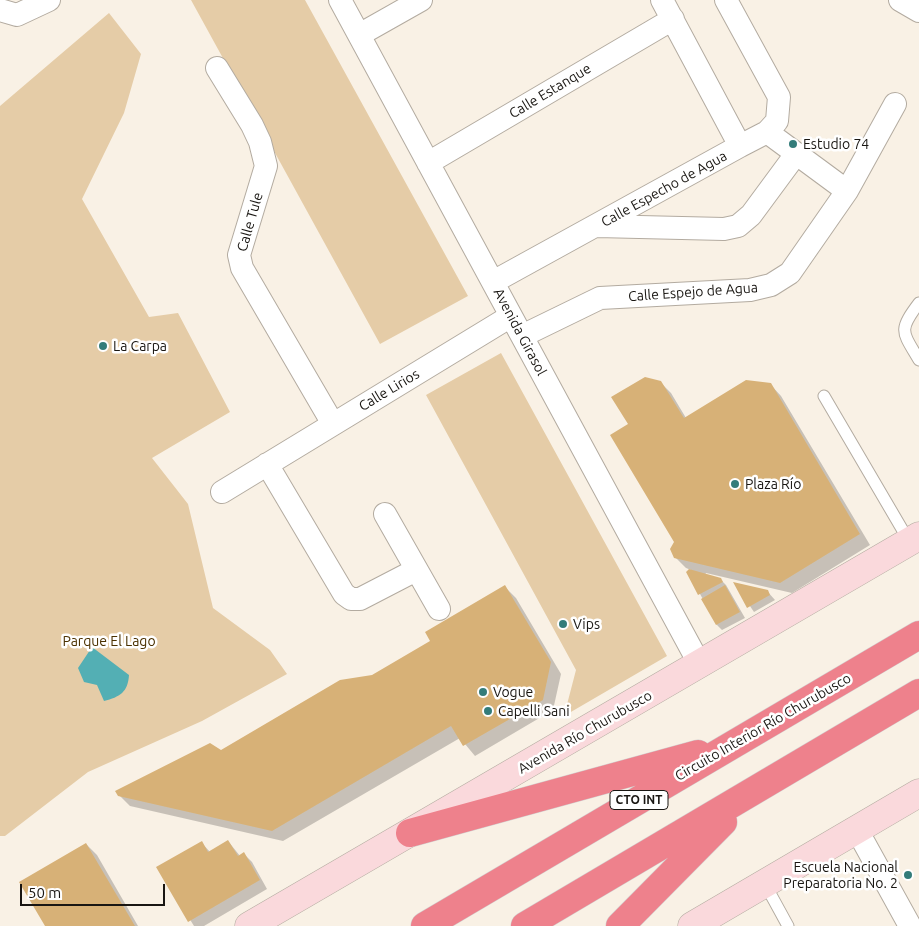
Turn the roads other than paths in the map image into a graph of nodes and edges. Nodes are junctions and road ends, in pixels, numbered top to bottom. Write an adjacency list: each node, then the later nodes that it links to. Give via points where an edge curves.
1 (49, 0): 7 (street, via 17,15)
2 (340, 0): 10 (street, Avenida Girasol)
3 (421, 0): 10 (street)
4 (662, 0): 9 (street, Calle Especho de Agua)
5 (726, 0): 13 (street, via 779,97 777,121)
6 (900, 0): 8 (street)
7 (0, 10)
8 (919, 12)
9 (673, 19): 14 (street, Calle Especho de Agua); 16 (street, Calle Estanque)
10 (359, 34): 16 (street, Avenida Girasol)
11 (217, 68): 25 (street, Calle Tule, via 252,125 266,166 239,255 242,268)
12 (895, 104): 17 (street, Calle Espejo de Agua)
13 (767, 132): 14 (street); 15 (street)
14 (740, 146): 18 (street, Calle Especho de Agua)
15 (796, 154): 17 (street); 18 (street, via 751,215 738,226 724,229)
16 (428, 162): 19 (street, Avenida Girasol)
17 (847, 191): 22 (street, Calle Espejo de Agua, via 790,273 771,285 750,290 600,298)
18 (596, 226): 19 (street, Calle Especho de Agua)
19 (493, 282): 21 (street, Avenida Girasol)
20 (919, 303): 23 (lane, via 905,321 904,331)
21 (511, 316): 22 (street, Avenida Girasol); 25 (street, Calle Lirios)
22 (522, 336): 33 (street, Avenida Girasol)
23 (919, 360)
24 (824, 396): 29 (lane)
25 (334, 424): 26 (street, Calle Lirios)
26 (267, 464): 27 (street, Calle Lirios); 30 (street, via 344,594 351,599 360,599)
27 (222, 492)
28 (385, 514): 30 (street)
29 (914, 539): 33 (main road, Avenida Río Churubusco)
30 (416, 570): 31 (street)
31 (439, 609)
32 (919, 635): 35 (highway, Circuito Interior Río Churubusco / CTO INT)
33 (700, 664): 39 (main road, Avenida Río Churubusco)
34 (919, 693): 36 (highway)
35 (733, 744): 39 (highway); 42 (highway, Circuito Interior Río Churubusco / CTO INT)
36 (762, 787): 43 (highway); 44 (highway, via 709,835)
37 (919, 794): 38 (main road)
38 (857, 830): 40 (main road); 47 (street)
39 (410, 833): 41 (main road, Avenida Río Churubusco)
40 (765, 884): 45 (main road); 46 (lane)
41 (249, 926)
42 (426, 926)
43 (525, 926)
44 (620, 926)
45 (692, 926)
46 (788, 926)
47 (910, 926)

